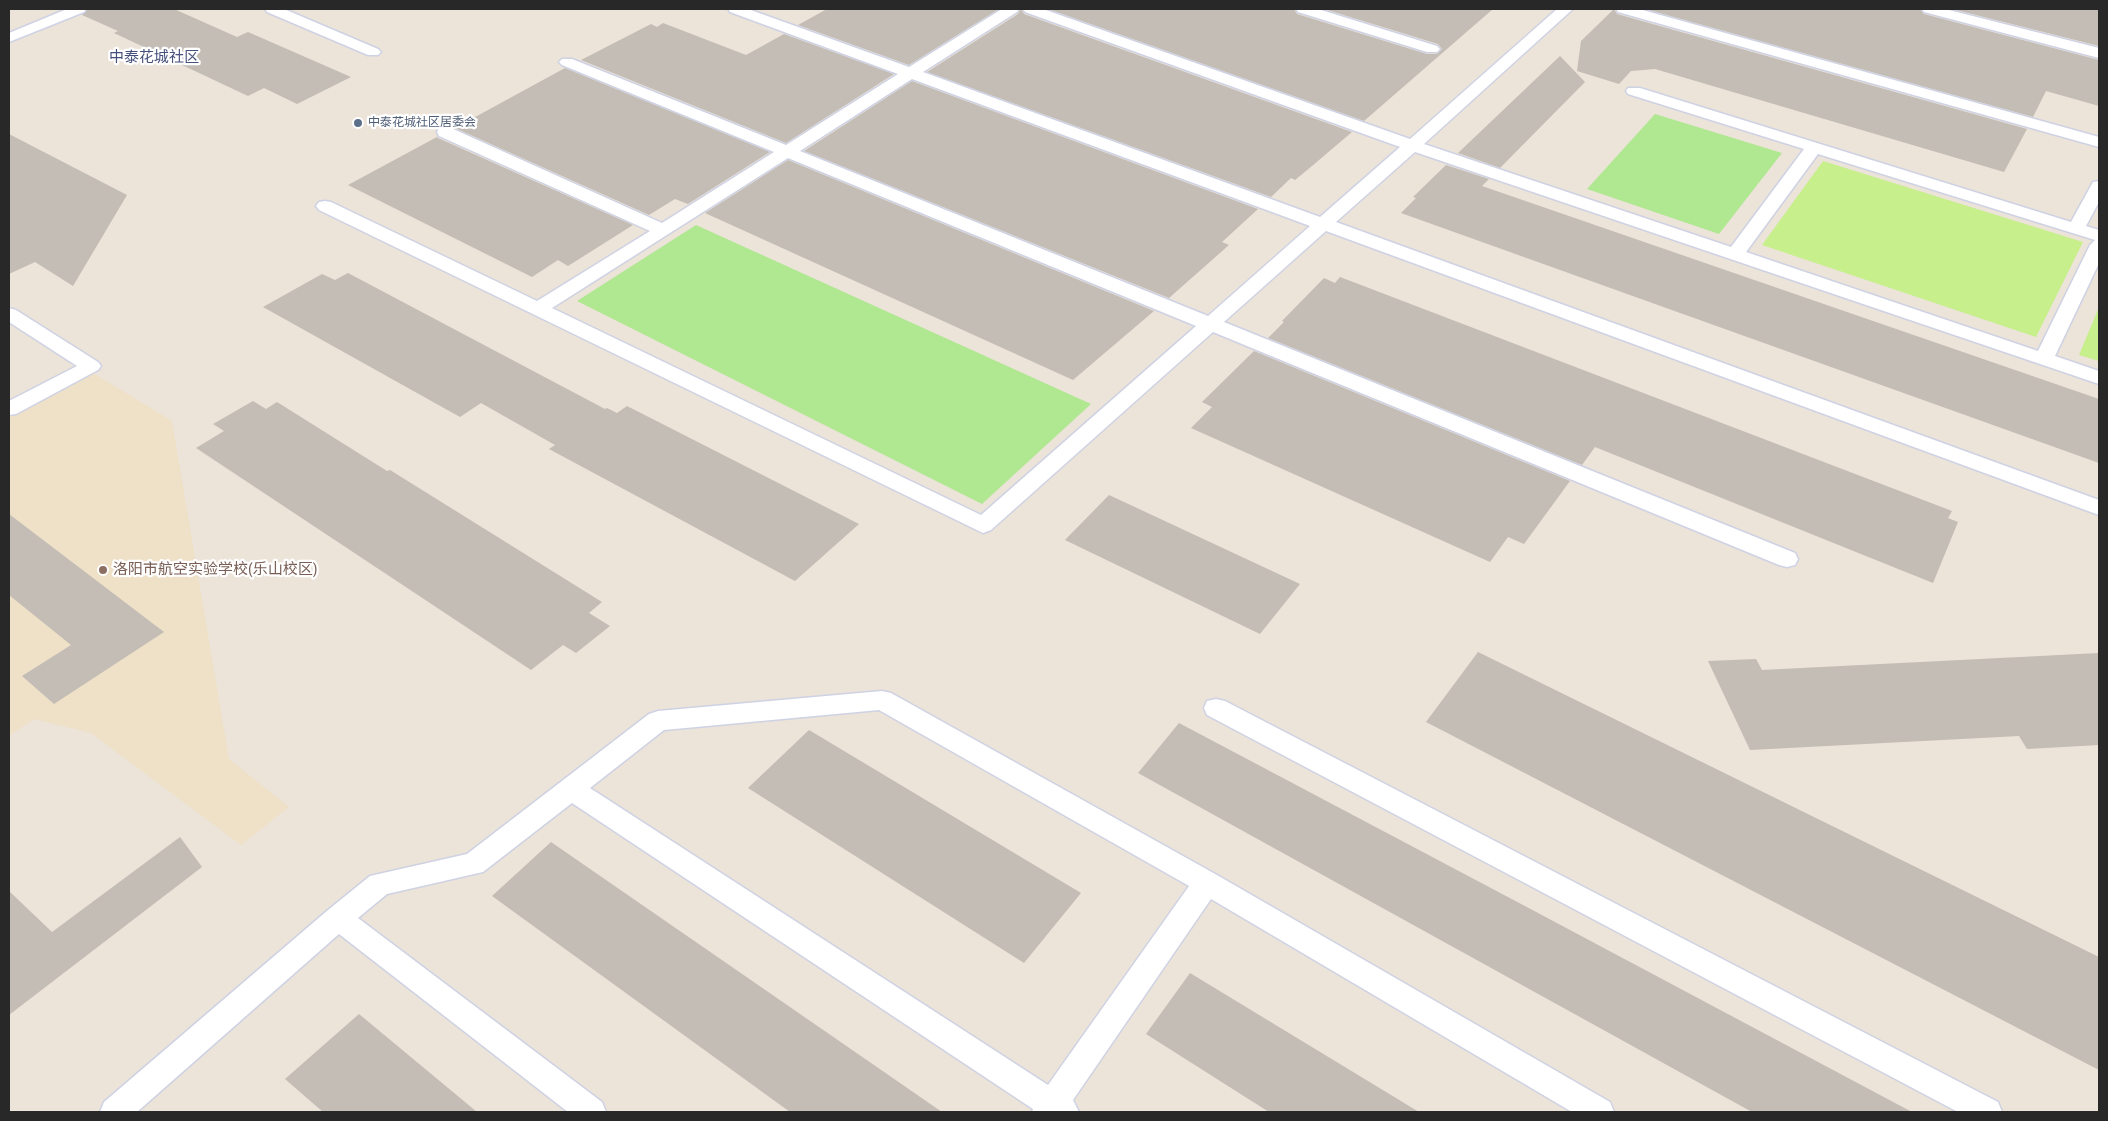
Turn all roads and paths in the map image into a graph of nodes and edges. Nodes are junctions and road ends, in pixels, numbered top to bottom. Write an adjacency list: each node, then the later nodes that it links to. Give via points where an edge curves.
1 (79, 9): 10 (lane)
2 (272, 9): 12 (lane)
3 (735, 9): 15 (lane)
4 (1012, 9): 15 (lane)
5 (1030, 9): 19 (lane)
6 (1303, 9): 11 (lane)
7 (1566, 9): 19 (lane)
8 (1623, 9): 18 (lane)
9 (1929, 9): 13 (lane)
10 (9, 38)
11 (1432, 49)
12 (373, 52)
13 (2099, 53)
14 (566, 62): 21 (lane)
15 (910, 73): 21 (lane); 24 (lane)
16 (1634, 92): 20 (lane)
17 (445, 132): 26 (lane)
18 (2099, 142)
19 (1412, 145): 24 (lane); 29 (lane)
20 (1814, 147): 25 (lane); 29 (lane)
21 (786, 152): 26 (lane); 32 (lane)
22 (2099, 186): 25 (lane)
23 (325, 206): 30 (lane)
24 (1323, 224): 32 (lane); 36 (lane)
25 (2076, 229): 27 (lane)
26 (663, 230): 30 (lane)
27 (2099, 236)
28 (2099, 245): 33 (lane)
29 (1735, 254): 33 (lane)
30 (538, 309): 32 (lane, via 983,524)
31 (9, 314): 35 (lane, via 90,366)
32 (1210, 324): 37 (lane)
33 (2044, 359): 34 (lane)
34 (2099, 378)
35 (9, 409)
36 (2099, 508)
37 (1787, 560)
38 (1216, 708): 46 (lane)
39 (571, 789): 40 (lane, via 658,721 882,700); 41 (lane, via 474,864 380,884); 42 (lane)
40 (1208, 883): 42 (lane); 45 (lane)
41 (338, 918): 43 (lane); 44 (lane)
42 (1054, 1110)
43 (115, 1112)
44 (591, 1112)
45 (1599, 1112)
46 (1987, 1112)

